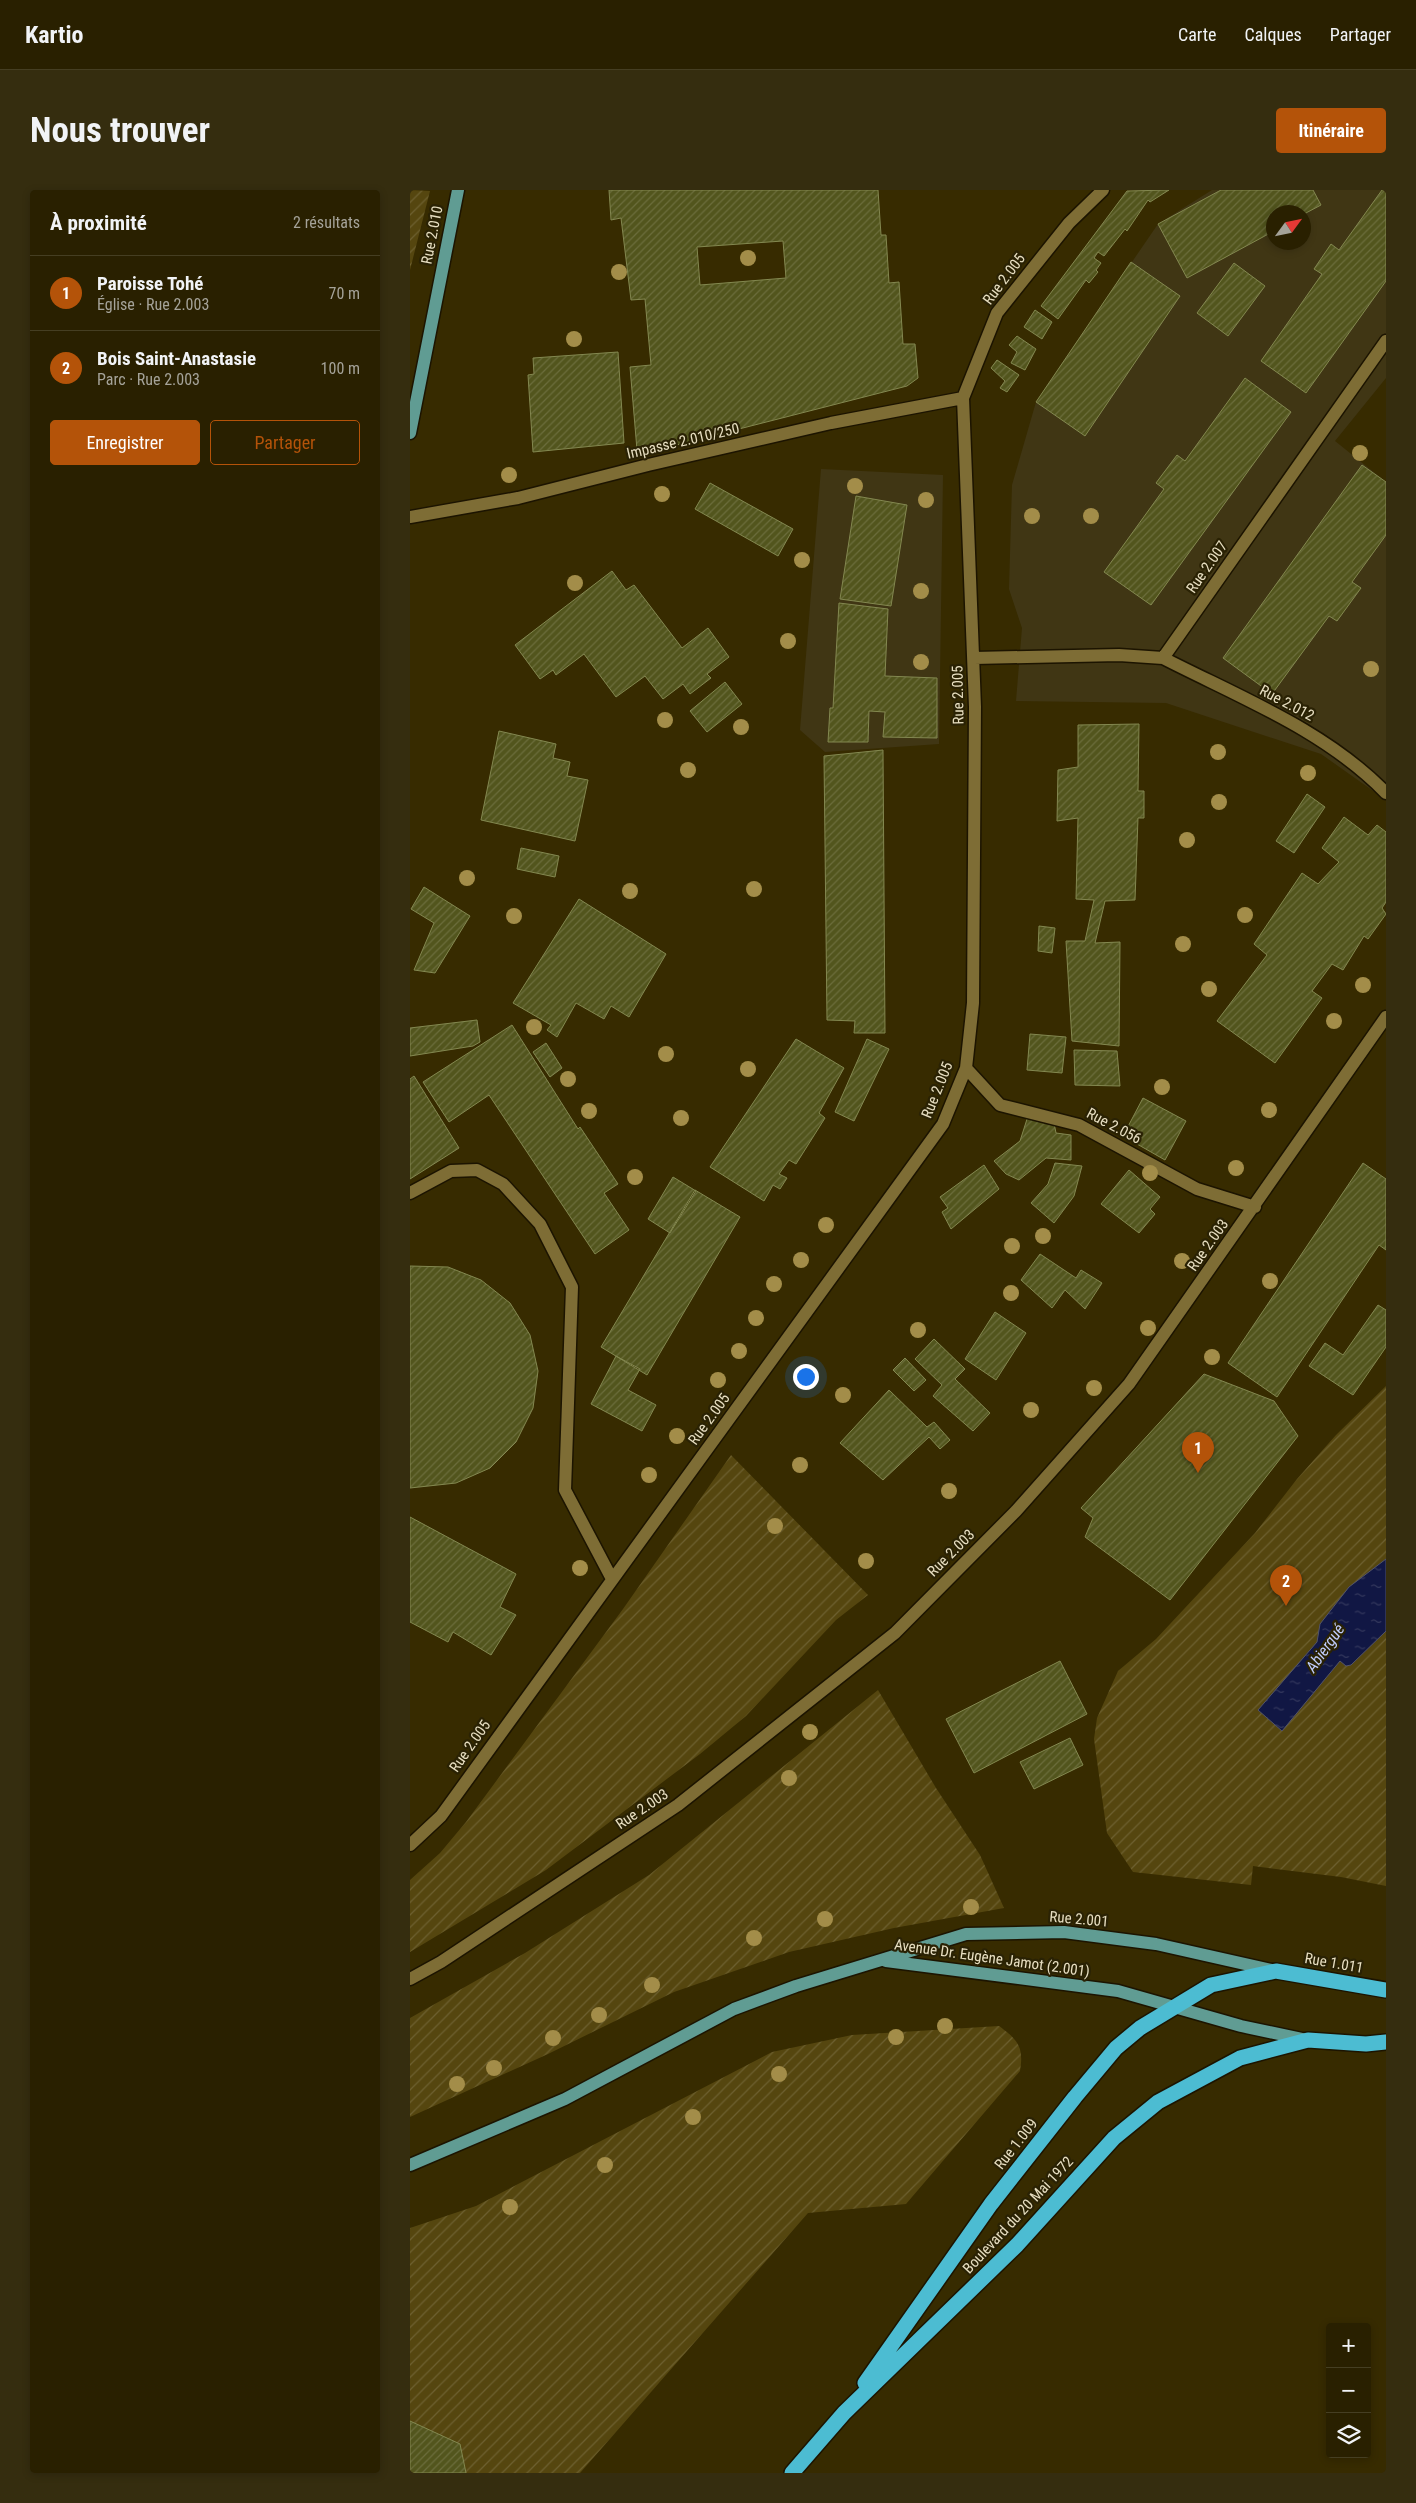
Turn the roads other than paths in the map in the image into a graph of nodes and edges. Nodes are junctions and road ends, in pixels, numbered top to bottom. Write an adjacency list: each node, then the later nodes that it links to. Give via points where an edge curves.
1 (458, 190): 5 (main road, Rue 2.010)
2 (1103, 190): 4 (street, Rue 2.005, via 1069,223 997,313)
3 (1386, 340): 8 (street, Rue 2.007)
4 (963, 398): 6 (street, Impasse 2.010/250, via 648,464 518,498); 7 (street, Rue 2.005)
5 (410, 433)
6 (410, 517)
7 (974, 658): 8 (street, via 1119,655); 11 (street, Rue 2.005, via 973,1003)
8 (1163, 658): 9 (street, Rue 2.012, via 1306,730 1370,777)
9 (1386, 793)
10 (1386, 1018): 13 (street, Rue 2.003)
11 (966, 1068): 13 (street, Rue 2.056, via 1000,1105 1079,1125 1196,1189); 14 (street, Rue 2.005, via 943,1124)
12 (410, 1193): 14 (street, via 451,1172 477,1170 503,1184 540,1224 572,1287 565,1490)
13 (1255, 1207): 18 (street, Rue 2.003, via 1129,1384 1016,1511 895,1633 678,1805 441,1962)
14 (612, 1579): 15 (street, Rue 2.005, via 440,1816)
15 (410, 1845)
16 (881, 1960): 17 (main road, Rue 2.001, via 966,1934 1064,1932 1156,1944); 20 (main road, Avenue Dr. Eugène Jamot (2.001), via 1118,1992); 23 (main road, Avenue Dr. Eugène Jamot (2.001), via 734,2009 565,2099)
17 (1276, 1971): 19 (highway, Rue 1.011); 20 (highway, Rue 1.009, via 1211,1986)
18 (410, 1979)
19 (1386, 1990)
20 (1176, 2007): 21 (main road, Avenue Dr. Eugène Jamot (2.001), via 1241,2026); 24 (highway, Rue 1.009, via 1140,2028 1116,2048 1075,2097 990,2204)
21 (1308, 2040): 22 (highway, via 1366,2044); 24 (highway, Boulevard du 20 Mai 1972, via 1240,2058 1158,2102 1114,2138 1017,2245)
22 (1386, 2042)
23 (410, 2165)
24 (844, 2413): 25 (highway, Boulevard du 20 Mai 1972)
25 (792, 2473)

